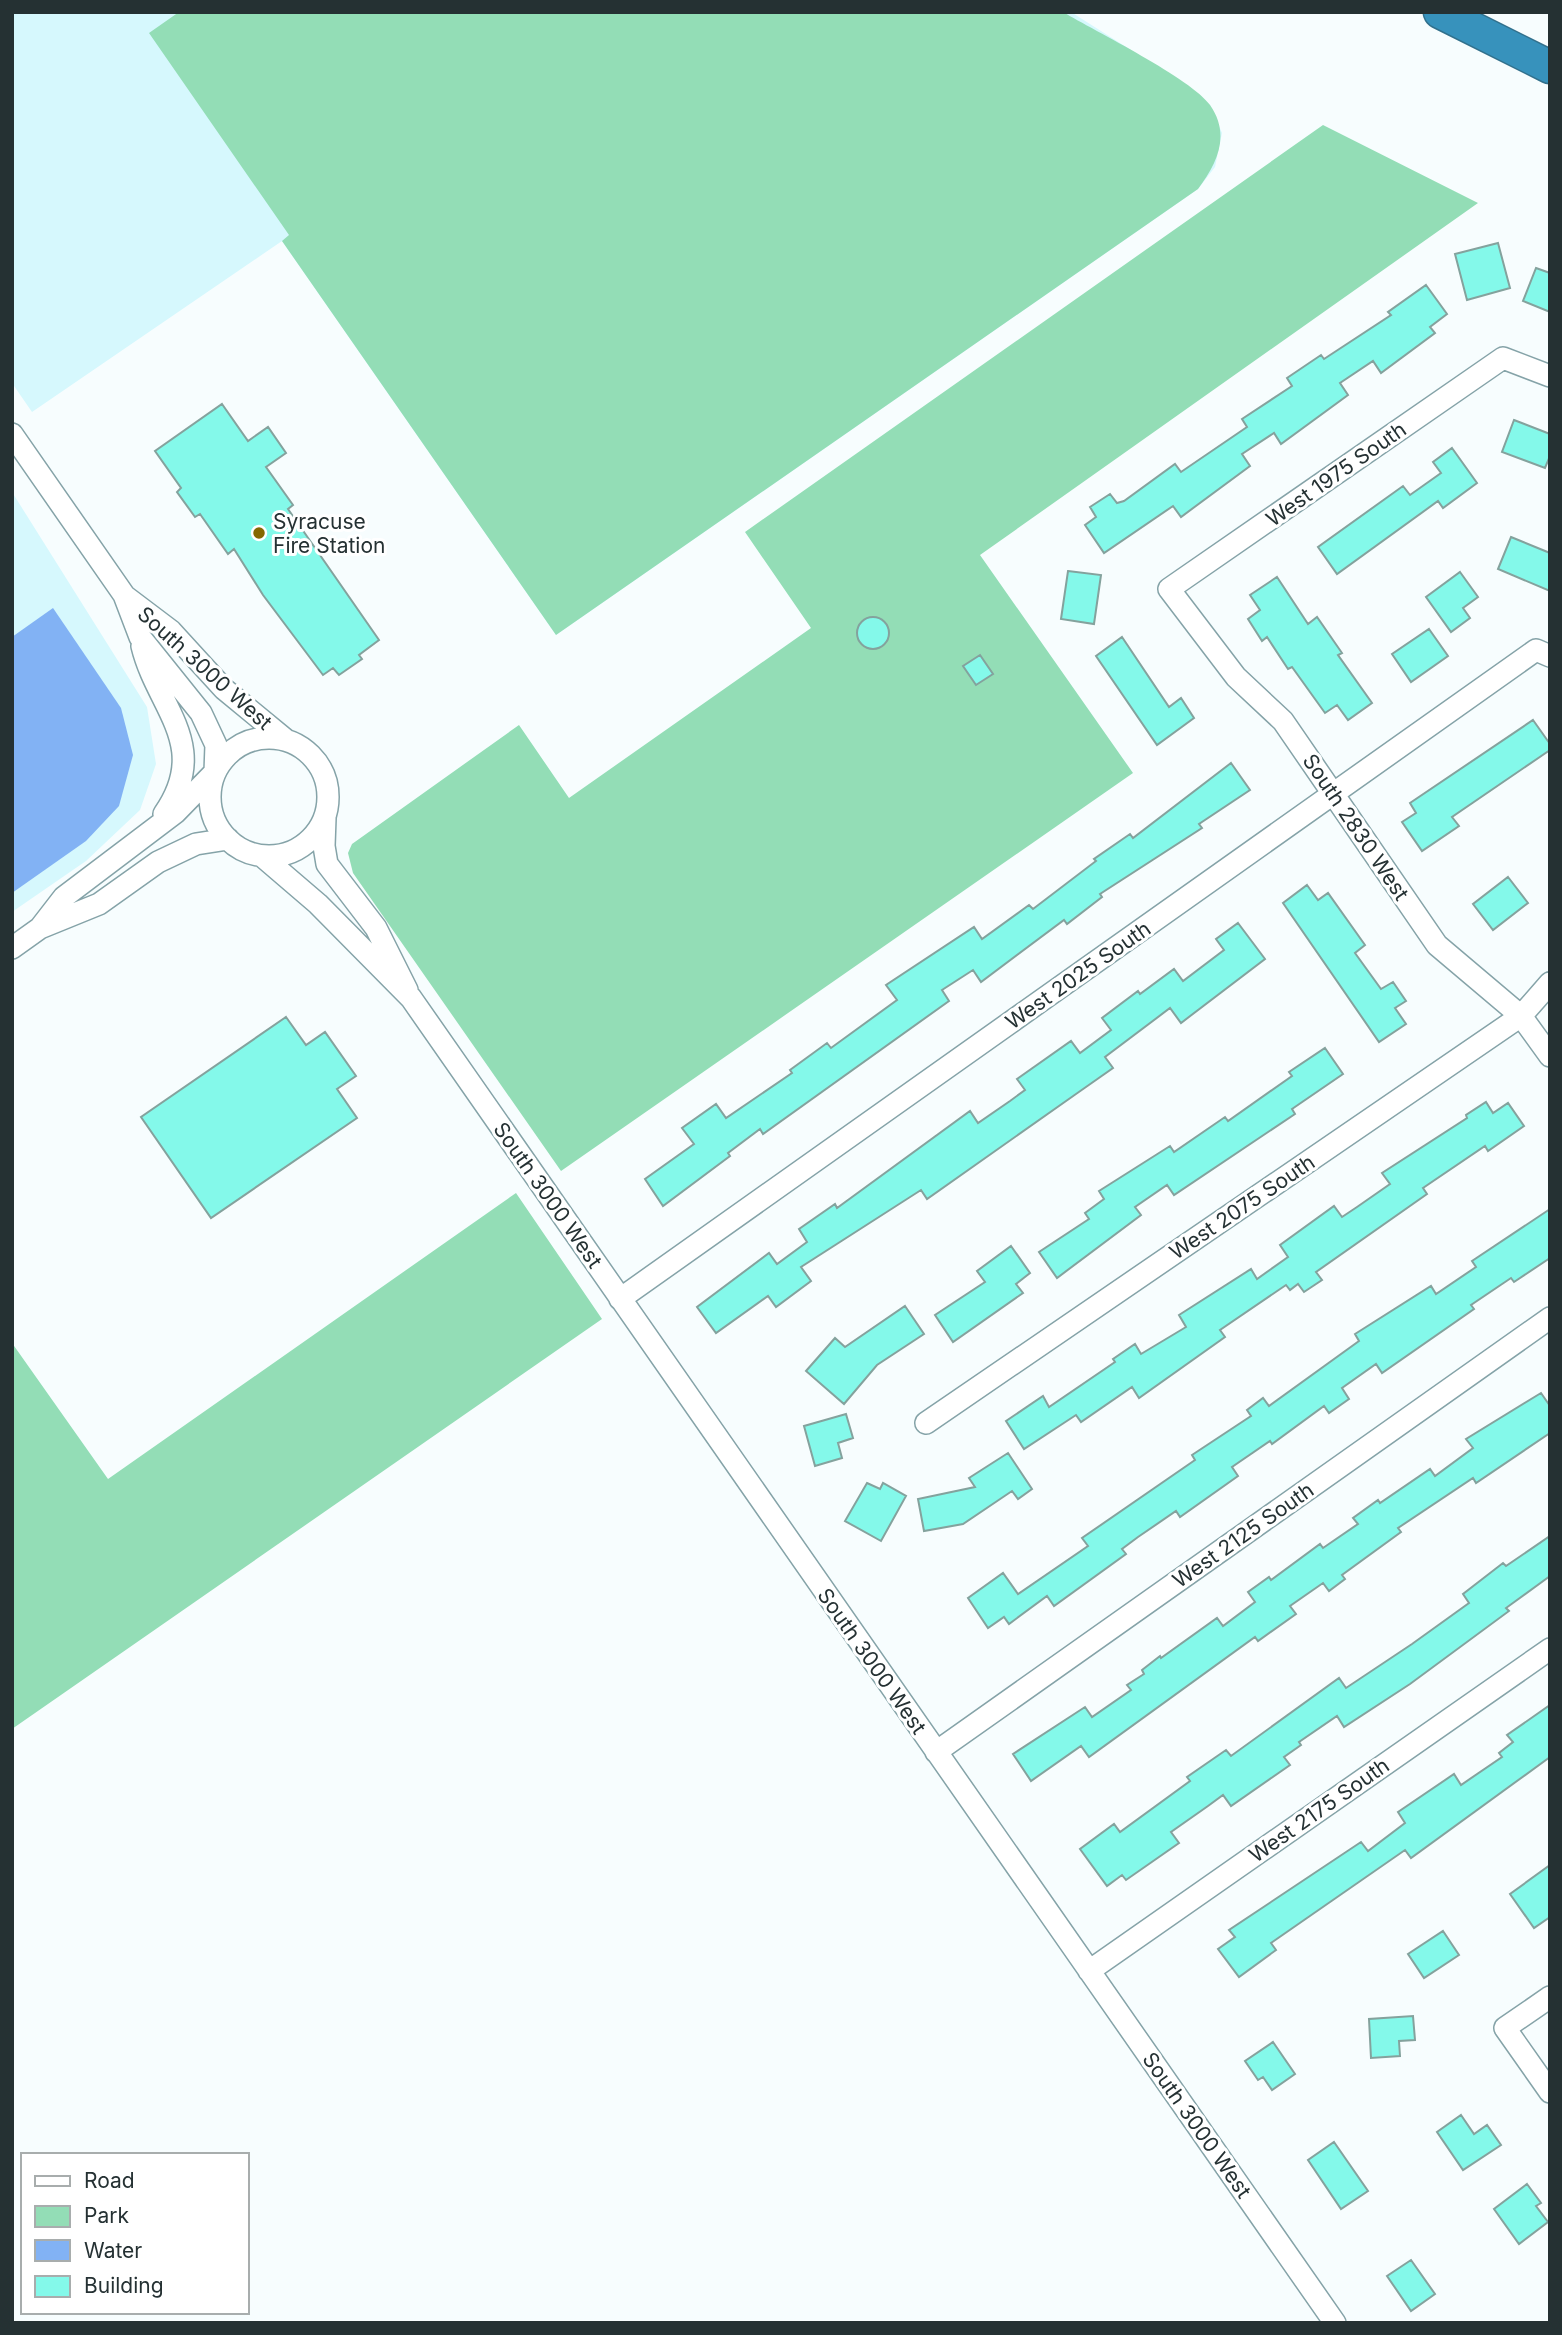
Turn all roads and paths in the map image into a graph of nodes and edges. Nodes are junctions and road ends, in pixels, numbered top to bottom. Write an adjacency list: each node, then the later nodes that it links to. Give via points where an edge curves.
1 (1440, 12): 4 (highway)
2 (1491, 12): 3 (highway)
3 (1550, 45)
4 (1550, 67)
5 (1550, 376): 7 (street, West 1975 South, via 1503,358)
6 (12, 434): 8 (street, South 3000 West)
7 (1169, 589): 13 (street, South 2830 West, via 1236,677 1283,721)
8 (124, 595): 9 (street, South 3000 West); 11 (street, South 3000 West, via 171,631 224,689)
9 (140, 637): 12 (street, South 3000 West, via 201,713 216,745); 15 (street, via 148,671 170,706 181,738 176,796)
10 (1543, 653): 13 (street, West 2025 South)
11 (286, 740): 12 (street, via 253,740 231,752); 14 (street, via 303,748 326,779)
12 (215, 772): 15 (street); 16 (street, via 211,807)
13 (1333, 794): 22 (street, South 2830 West, via 1437,945); 24 (street, West 2025 South)
14 (325, 817): 17 (street, via 300,847 282,855); 21 (street, South 3000 West, via 327,864 376,928)
15 (150, 833): 18 (street, via 64,897)
16 (228, 839): 17 (street); 18 (street, via 196,844 158,862 99,904)
17 (262, 856): 21 (street, South 3000 West, via 318,904)
18 (40, 928): 19 (street)
19 (12, 948)
20 (1550, 983): 22 (street, West 2075 South)
21 (411, 998): 24 (street, South 3000 West)
22 (1521, 1016): 23 (street, South 2830 West); 26 (street, West 2075 South)
23 (1550, 1056)
24 (620, 1299): 28 (street, South 3000 West)
25 (1550, 1318): 28 (street, West 2125 South)
26 (926, 1423)
27 (1550, 1648): 29 (street, West 2175 South)
28 (936, 1752): 29 (street, South 3000 West)
29 (1089, 1971): 32 (street, South 3000 West)
30 (1550, 1997): 31 (street, via 1505,2028)
31 (1550, 2092)
32 (1335, 2323)

